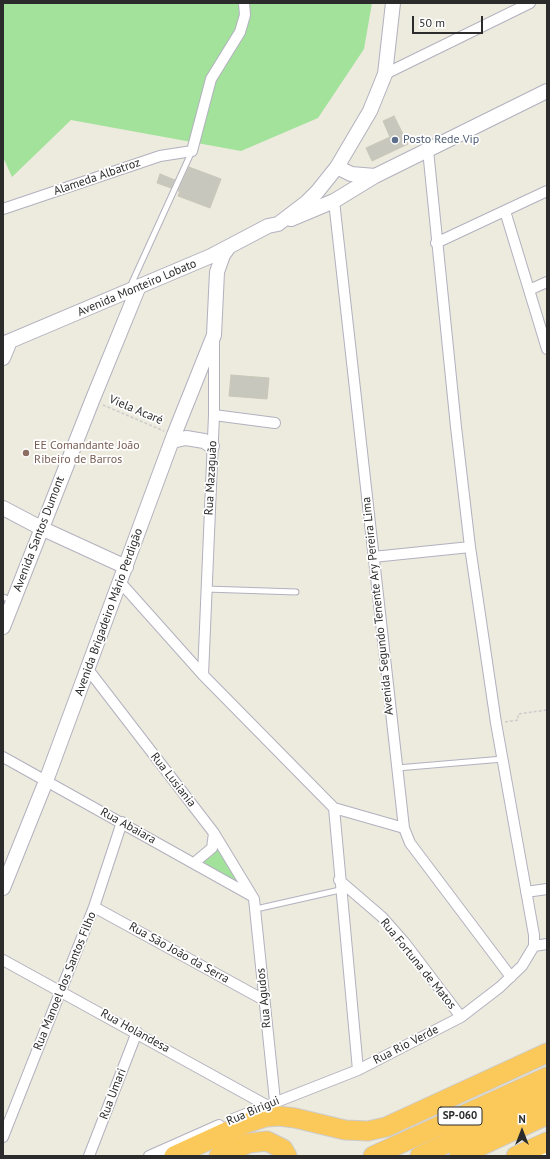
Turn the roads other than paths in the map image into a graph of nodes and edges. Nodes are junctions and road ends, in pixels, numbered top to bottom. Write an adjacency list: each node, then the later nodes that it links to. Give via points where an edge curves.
1 (244, 3): 7 (street, via 245,15 240,32 211,79)
2 (393, 3): 4 (main road, Avenida Monteiro Lobato)
3 (530, 3): 4 (street)
4 (385, 74): 8 (main road, Avenida Monteiro Lobato, via 370,111)
5 (547, 91): 6 (main road)
6 (428, 150): 9 (main road); 15 (street)
7 (192, 151): 12 (street, Alameda Albatroz, via 160,156); 20 (lane)
8 (337, 167): 9 (main road, via 359,176); 14 (main road, Avenida Monteiro Lobato, via 312,197)
9 (375, 176): 11 (main road)
10 (547, 191): 13 (street)
11 (334, 201): 14 (main road); 33 (street, Avenida Segundo Tenente Ary Pereira Lima)
12 (3, 209)
13 (505, 211): 15 (street); 21 (street)
14 (273, 225): 16 (main road, Avenida Monteiro Lobato)
15 (436, 243): 32 (street)
16 (228, 248): 17 (main road, Avenida Monteiro Lobato); 18 (main road, Rua Mazaguão, via 219,263)
17 (194, 264): 18 (main road, via 210,271); 20 (main road, Avenida Monteiro Lobato)
18 (216, 281): 22 (main road, Rua Mazaguão)
19 (547, 282): 21 (street)
20 (134, 289): 23 (main road, Avenida Monteiro Lobato); 31 (main road, Avenida Santos Dumont)
21 (529, 290): 24 (street)
22 (214, 335): 26 (street, Rua Mazaguão); 28 (main road, Avenida Brigadeiro Mário Perdigão)
23 (6, 343): 25 (main road)
24 (547, 349)
25 (3, 358)
26 (214, 415): 27 (street); 29 (street, Rua Mazaguão)
27 (275, 423)
28 (173, 438): 29 (main road, via 186,438); 34 (main road, Avenida Brigadeiro Mário Perdigão)
29 (212, 446): 36 (street, Rua Mazaguão)
30 (3, 508): 31 (main road)
31 (41, 528): 34 (main road); 38 (main road, Avenida Santos Dumont)
32 (470, 547): 33 (street); 43 (street)
33 (373, 557): 44 (street, Avenida Segundo Tenente Ary Pereira Lima)
34 (126, 567): 35 (main road, Avenida Brigadeiro Mário Perdigão)
35 (120, 582): 40 (main road, Avenida Brigadeiro Mário Perdigão); 41 (street)
36 (206, 589): 37 (lane); 41 (street, Rua Mazaguão)
37 (296, 592)
38 (8, 599): 39 (main road, Avenida Santos Dumont)
39 (3, 627)
40 (87, 668): 45 (main road, Avenida Brigadeiro Mário Perdigão); 49 (street, Rua Lusiania)
41 (203, 675): 46 (street)
42 (3, 757): 45 (street, Rua Abaiara)
43 (503, 759): 44 (lane); 55 (street)
44 (396, 768): 48 (street, Avenida Segundo Tenente Ary Pereira Lima)
45 (46, 781): 47 (street, Rua Abaiara); 52 (main road, Avenida Brigadeiro Mário Perdigão)
46 (334, 808): 48 (street); 51 (street)
47 (122, 822): 50 (street, Rua Abaiara); 57 (street, Rua Manoel dos Santos Filho)
48 (404, 828): 62 (street, Avenida Segundo Tenente Ary Pereira Lima, via 410,843)
49 (214, 833): 50 (street, via 212,848); 56 (street, Rua Lusiania)
50 (194, 863): 56 (street, Rua Abaiara)
51 (339, 880): 54 (street); 65 (street, Rua Fortuna de Matos, via 382,917 405,943)
52 (3, 888)
53 (547, 889): 55 (street)
54 (340, 890): 58 (lane); 68 (street)
55 (526, 892): 60 (street)
56 (252, 896): 58 (street, Rua Agudos)
57 (94, 907): 63 (street, Rua Manoel dos Santos Filho); 64 (street, Rua São João da Serra)
58 (256, 909): 64 (street, Rua Agudos)
59 (547, 944): 60 (street)
60 (534, 946): 62 (street, Rua Rio Verde, via 522,966)
61 (3, 960): 63 (street, Rua Holandesa)
62 (511, 977): 65 (street, Rua Rio Verde)
63 (60, 991): 66 (street, Rua Holandesa); 73 (street, Rua Manoel dos Santos Filho)
64 (264, 1000): 71 (street, Rua Agudos)
65 (460, 1017): 68 (street, Rua Rio Verde)
66 (137, 1032): 71 (street, Rua Holandesa); 76 (street, Rua Umari)
67 (547, 1053): 78 (highway, via 386,1127 368,1131 345,1130 295,1118 266,1117 244,1124)
68 (358, 1070): 71 (street, Rua Birigui)
69 (547, 1077): 81 (highway, SP-060)
70 (547, 1096): 82 (highway, SP-060)
71 (270, 1103): 77 (street, Rua Birigui)
72 (547, 1115): 83 (highway)
73 (3, 1137)
74 (547, 1142): 84 (highway)
75 (547, 1153): 85 (main road)
76 (89, 1156)
77 (149, 1156)
78 (174, 1156)
79 (219, 1156): 80 (highway, via 249,1143 267,1141 283,1149)
80 (287, 1156)
81 (373, 1156)
82 (420, 1156)
83 (459, 1156)
84 (516, 1156)
85 (541, 1156)

